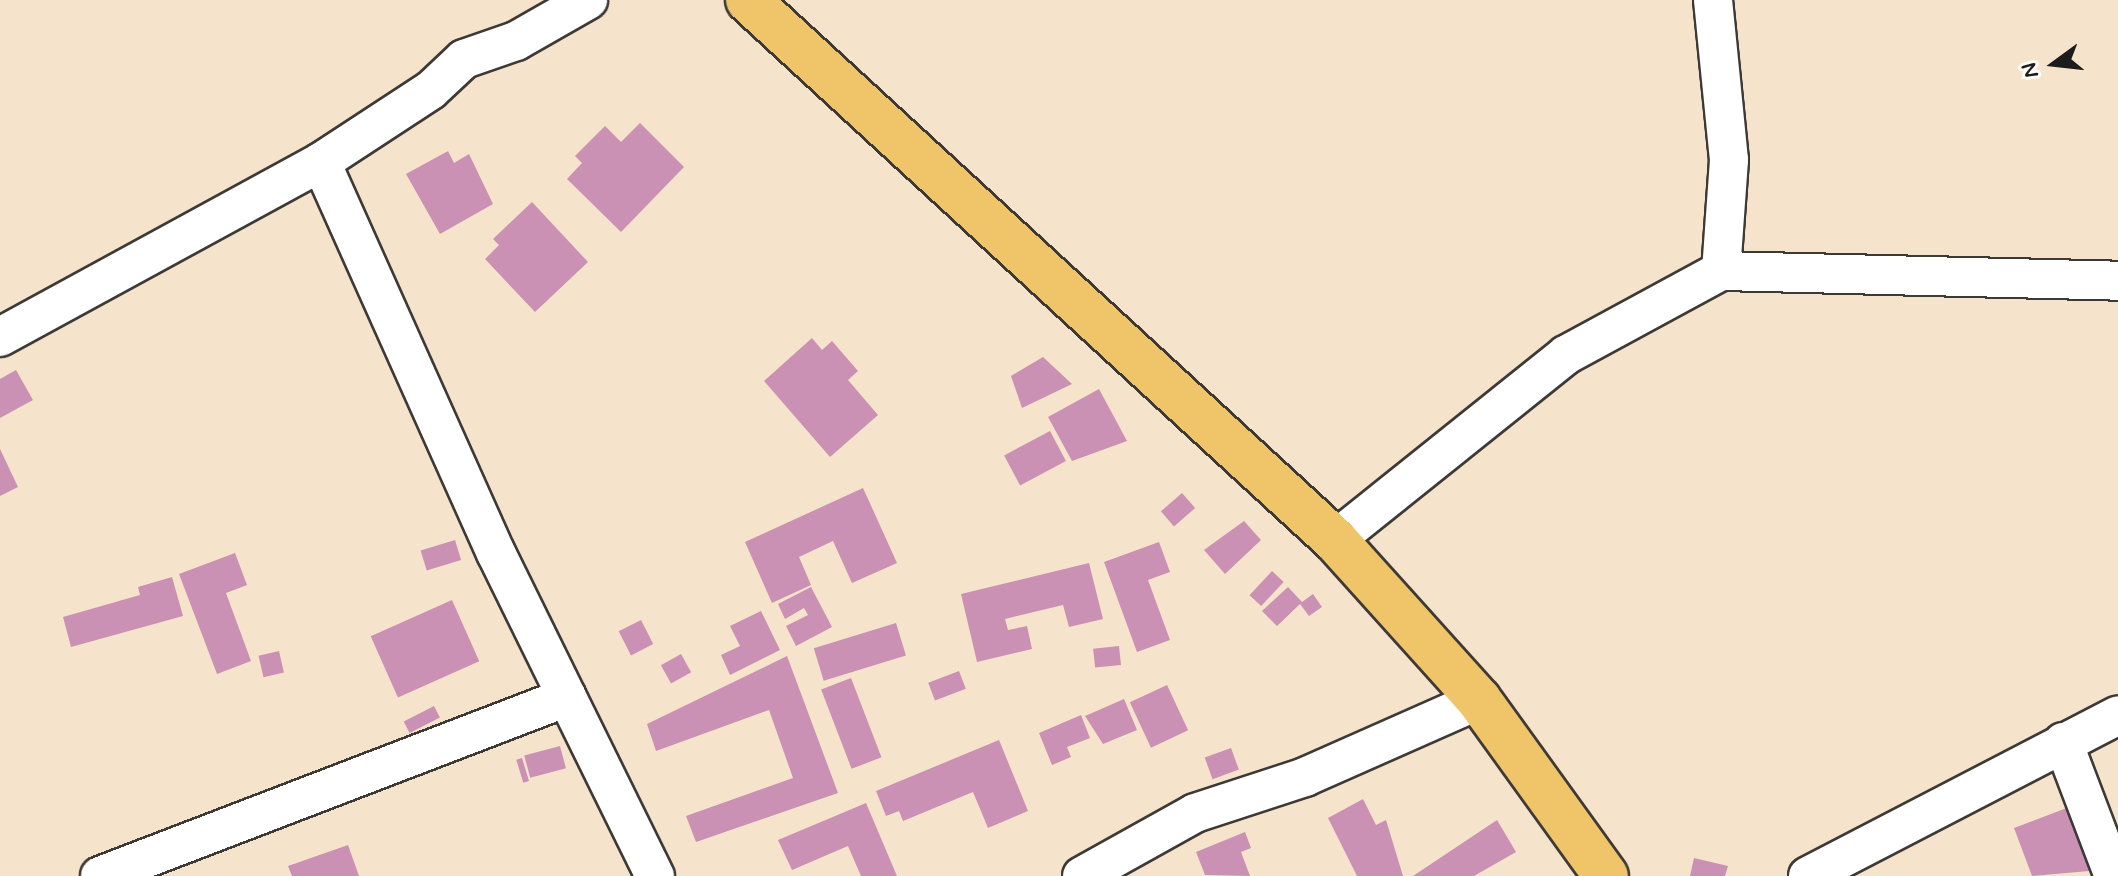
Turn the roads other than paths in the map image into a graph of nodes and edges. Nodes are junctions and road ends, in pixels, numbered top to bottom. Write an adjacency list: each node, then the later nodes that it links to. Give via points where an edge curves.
1 (588, 0): 4 (street, via 516,41 464,59 431,90)
2 (748, 0): 8 (main road)
3 (1713, 0): 5 (street, via 1727,106)
4 (321, 162): 7 (street); 9 (street)
5 (1721, 271): 6 (street); 8 (street, via 1566,355)
6 (2118, 281)
7 (3, 330)
8 (1335, 540): 10 (main road)
9 (567, 697): 13 (street); 14 (street)
10 (1479, 700): 15 (street, via 1305,777 1195,813); 16 (main road)
11 (2118, 715): 12 (street)
12 (2063, 742): 17 (street); 18 (street)
13 (100, 876)
14 (655, 876)
15 (1082, 876)
16 (1606, 876)
17 (1808, 876)
18 (2114, 876)

